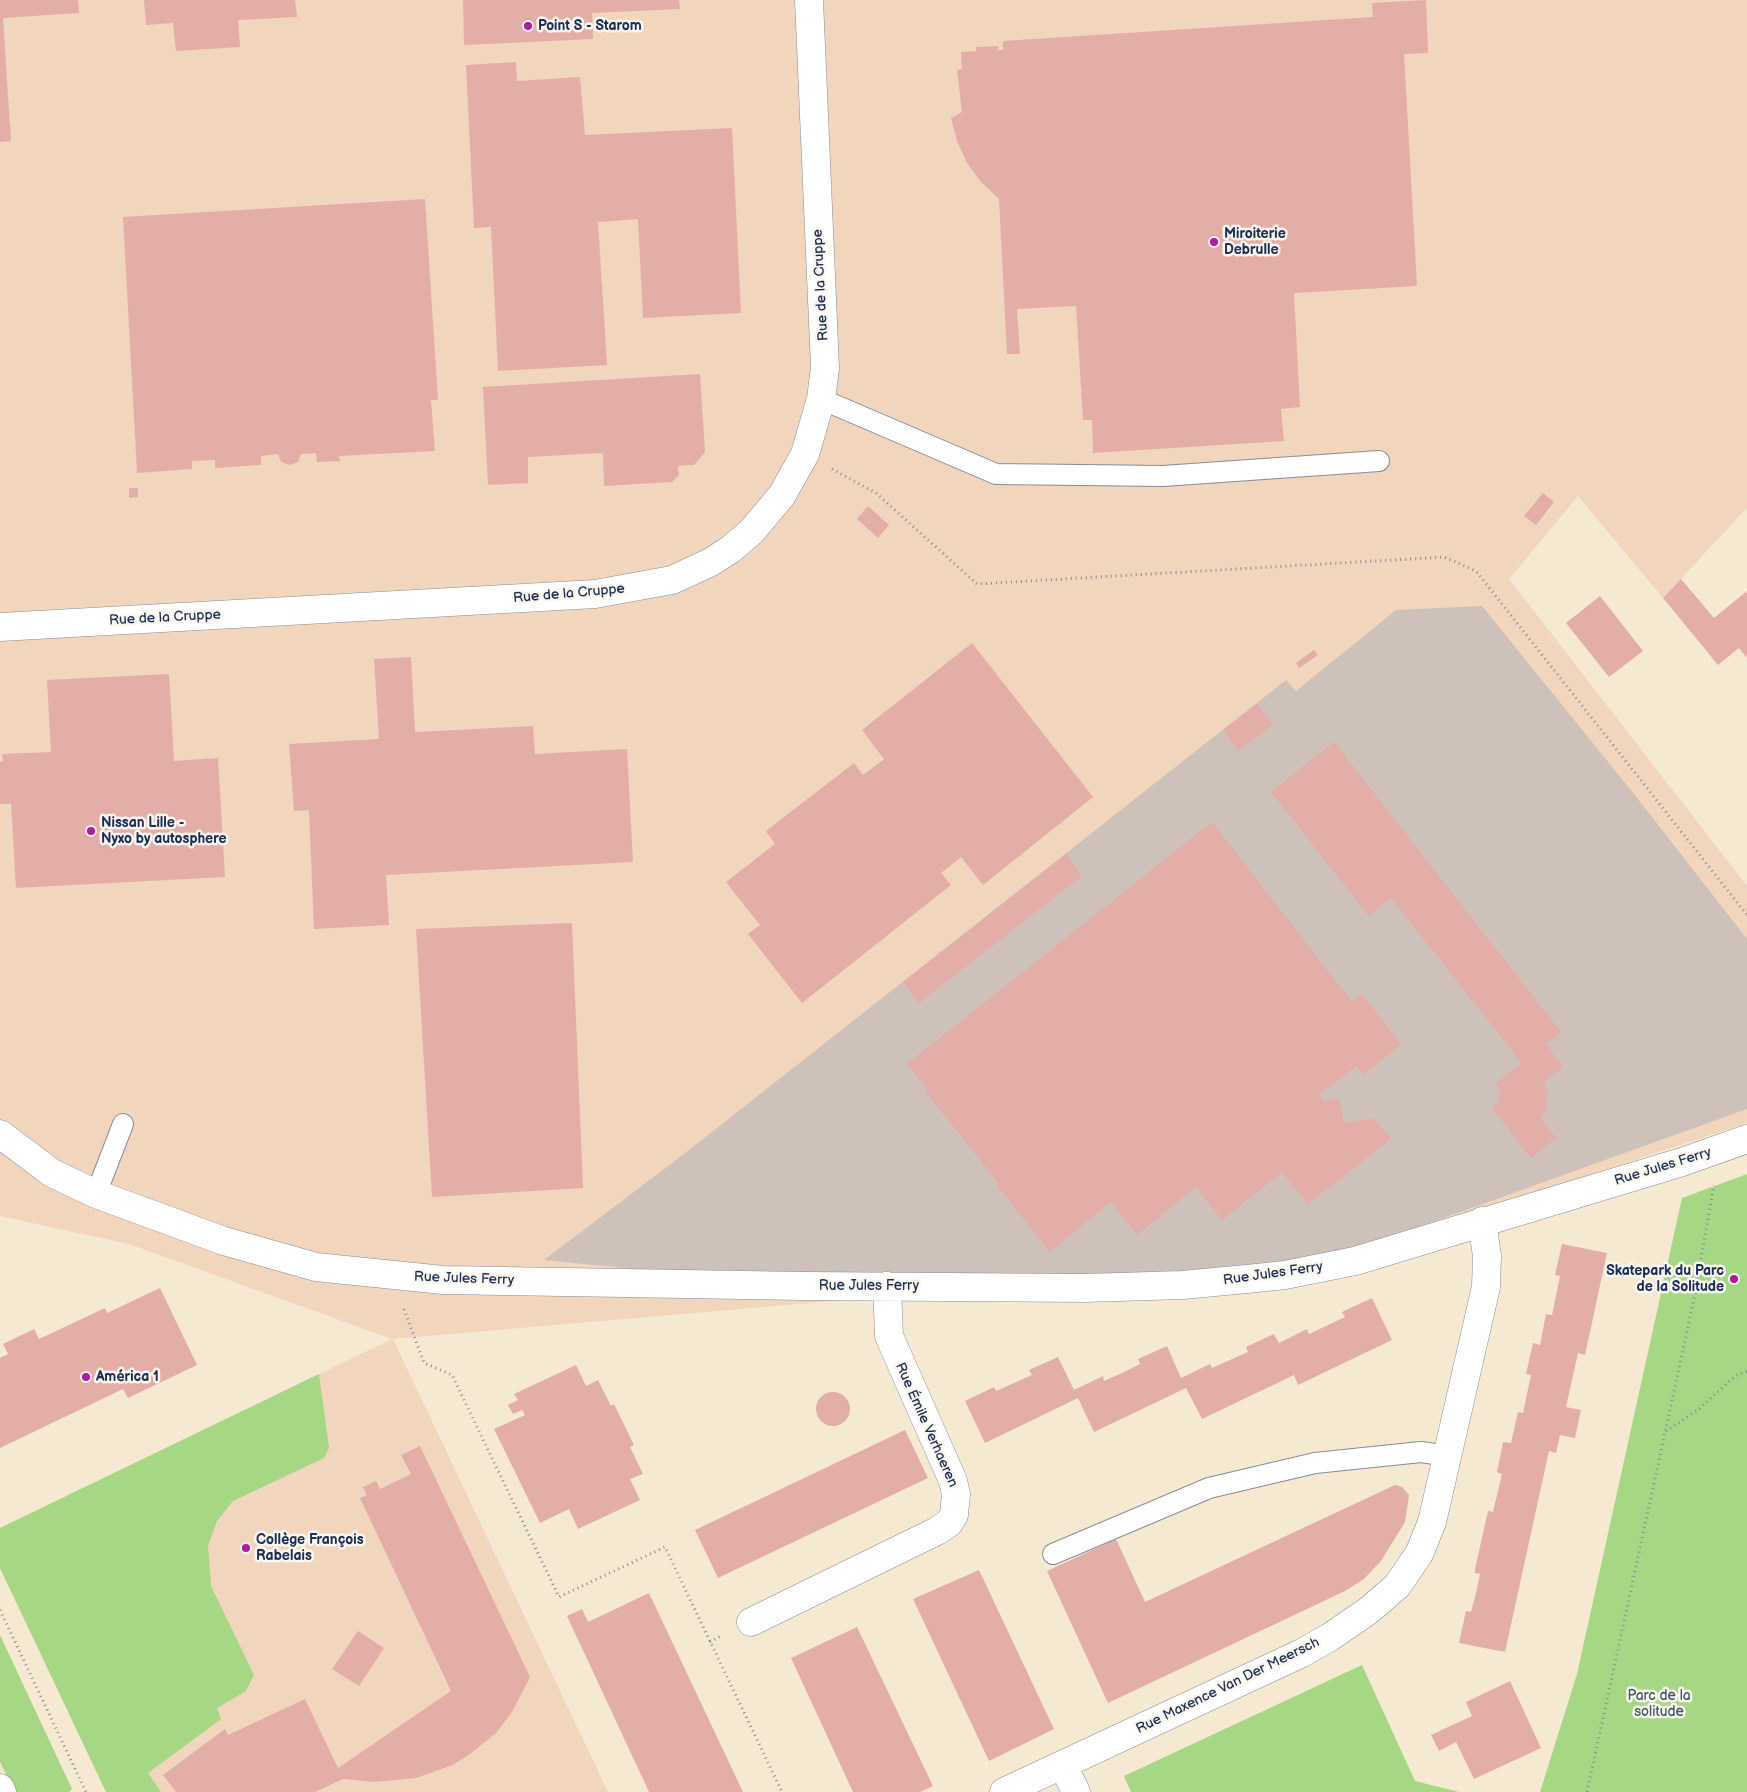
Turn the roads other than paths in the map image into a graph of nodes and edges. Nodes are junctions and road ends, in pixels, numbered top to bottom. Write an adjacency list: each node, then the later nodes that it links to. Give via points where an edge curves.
1 (809, 0): 2 (street, Rue de la Cruppe, via 825,368)
2 (821, 398): 3 (lane, via 996,474 1163,476); 4 (street, Rue de la Cruppe, via 805,454 782,495 752,532 732,549 692,572 655,584 596,594)
3 (1380, 461)
4 (0, 627)
5 (123, 1124): 8 (lane)
6 (0, 1134): 8 (street, Rue Jules Ferry, via 52,1173)
7 (1747, 1139): 9 (street, Rue Jules Ferry)
8 (96, 1194): 10 (street, Rue Jules Ferry, via 285,1260 392,1276 443,1280)
9 (1482, 1222): 10 (street, Rue Jules Ferry, via 1355,1261 1266,1277 1148,1286); 11 (street, Rue Maxence Van Der Meersch, via 1487,1256 1486,1287)
10 (886, 1286): 13 (street, Rue Émile Verhaeren, via 889,1336 953,1481 956,1494 954,1514 949,1523 937,1531)
11 (1448, 1456): 12 (lane, via 1421,1452 1315,1463 1209,1488); 14 (street, Rue Maxence Van Der Meersch, via 1427,1538 1408,1572 1375,1605 1302,1653)
12 (1053, 1554)
13 (751, 1622)
14 (1063, 1764): 17 (street, Rue Maxence Van Der Meersch); 18 (street)
15 (0, 1788): 16 (street)
16 (2, 1792)
17 (1004, 1792)
18 (1076, 1792)

